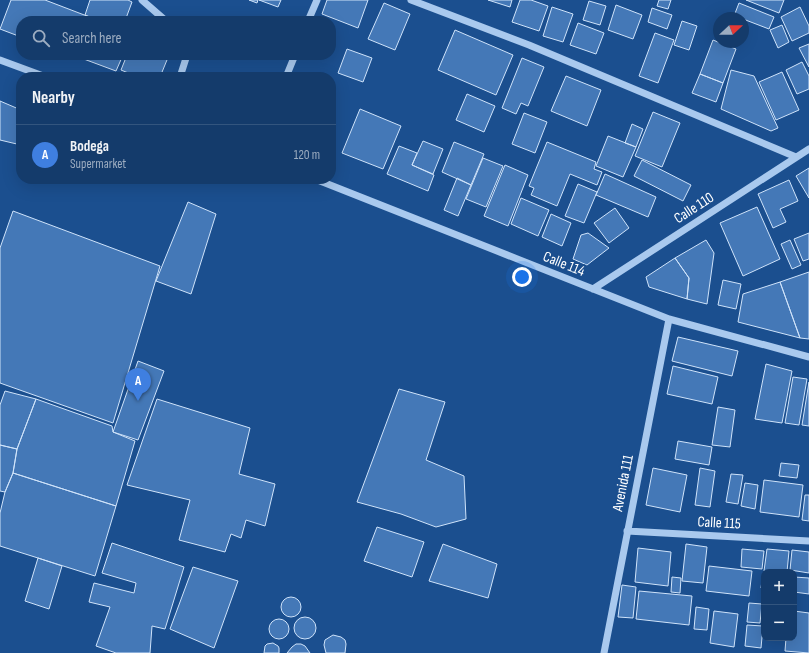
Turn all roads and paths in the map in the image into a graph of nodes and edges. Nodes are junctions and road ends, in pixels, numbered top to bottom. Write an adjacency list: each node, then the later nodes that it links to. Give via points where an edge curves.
1 (142, 0): 4 (street)
2 (317, 0): 5 (street)
3 (411, 0): 13 (street, via 529,45)
4 (160, 16)
5 (310, 16)
6 (0, 60): 9 (street)
7 (185, 60): 10 (street)
8 (293, 60): 11 (street)
9 (32, 72)
10 (182, 72)
11 (288, 72)
12 (809, 149): 13 (street, Calle 110)
13 (796, 157): 15 (street, Calle 110)
14 (328, 184): 15 (street, Calle 114)
15 (594, 289): 16 (street, Calle 114)
16 (669, 319): 17 (street, Calle 114); 18 (street, Avenida 111)
17 (809, 357)
18 (627, 531): 19 (street, Calle 115); 20 (street, Avenida 111)
19 (809, 541)
20 (604, 653)

